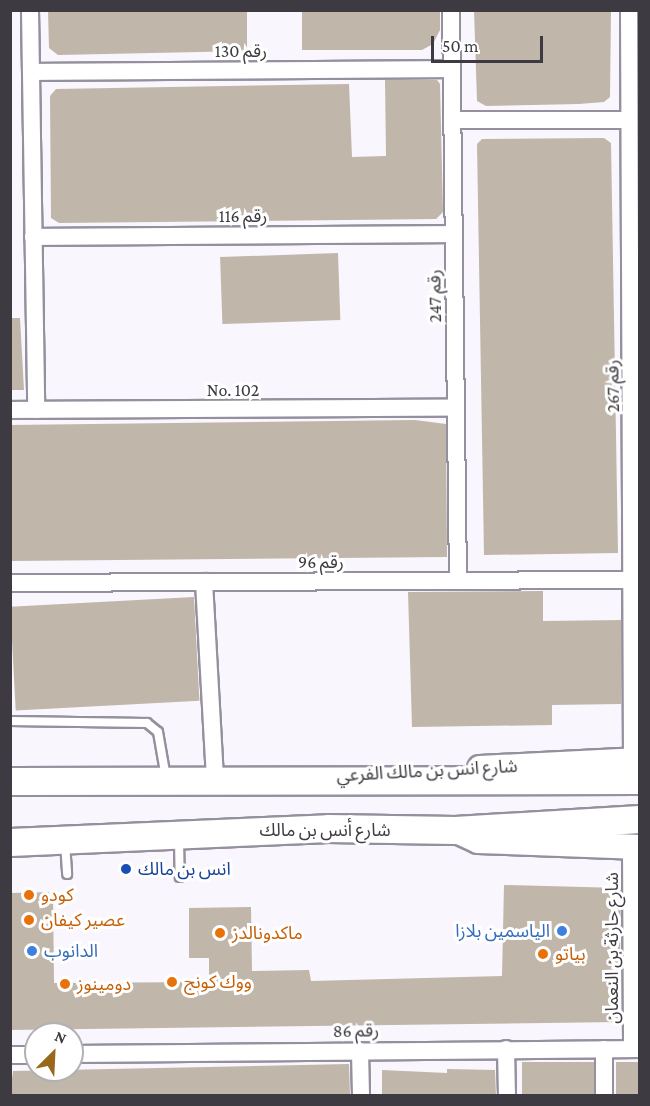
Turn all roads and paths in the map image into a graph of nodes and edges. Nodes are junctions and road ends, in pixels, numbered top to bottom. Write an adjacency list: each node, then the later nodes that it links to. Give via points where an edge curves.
1 (30, 10): 6 (street)
2 (451, 10): 5 (street, رقم 247)
3 (629, 10): 4 (street, رقم 267)
4 (634, 66): 8 (street, رقم 267)
5 (452, 69): 6 (street, رقم 130); 7 (street, رقم 247)
6 (31, 72): 10 (street)
7 (452, 120): 8 (street); 9 (street, رقم 247)
8 (629, 120): 14 (street, رقم 267)
9 (454, 234): 10 (street, رقم 116); 11 (street, رقم 247)
10 (33, 237): 13 (street)
11 (456, 408): 13 (street, No. 102); 16 (street, رقم 247)
12 (10, 410): 13 (street, No. 102)
13 (36, 410)
14 (637, 490): 15 (street, رقم 267)
15 (632, 580): 16 (street, رقم 96); 20 (street, رقم 267)
16 (458, 581): 17 (street, رقم 96)
17 (204, 582): 18 (street, رقم 96); 21 (street)
18 (10, 583)
19 (10, 722): 23 (lane, via 147,723 158,732)
20 (637, 767): 21 (main road)
21 (215, 781): 23 (main road)
22 (10, 782): 23 (main road)
23 (167, 782)
24 (639, 819): 25 (main road, شارع أنس بن مالك)
25 (454, 830): 26 (main road, شارع أنس بن مالك); 29 (main road, via 478,841)
26 (179, 832): 27 (main road, شارع أنس بن مالك); 31 (lane)
27 (65, 840): 28 (main road, شارع أنس بن مالك); 30 (lane)
28 (10, 842)
29 (635, 847): 32 (street, شارع حارثة بن النعمان)
30 (67, 874)
31 (180, 877)
32 (635, 894): 35 (street, شارع حارثة بن النعمان)
33 (604, 1048): 34 (street, رقم 86); 35 (street, رقم 86); 40 (street)
34 (506, 1049): 36 (street, رقم 86); 39 (street)
35 (635, 1049)
36 (360, 1051): 37 (street, رقم 86); 38 (street)
37 (84, 1054)
38 (360, 1095)
39 (507, 1095)
40 (604, 1095)

